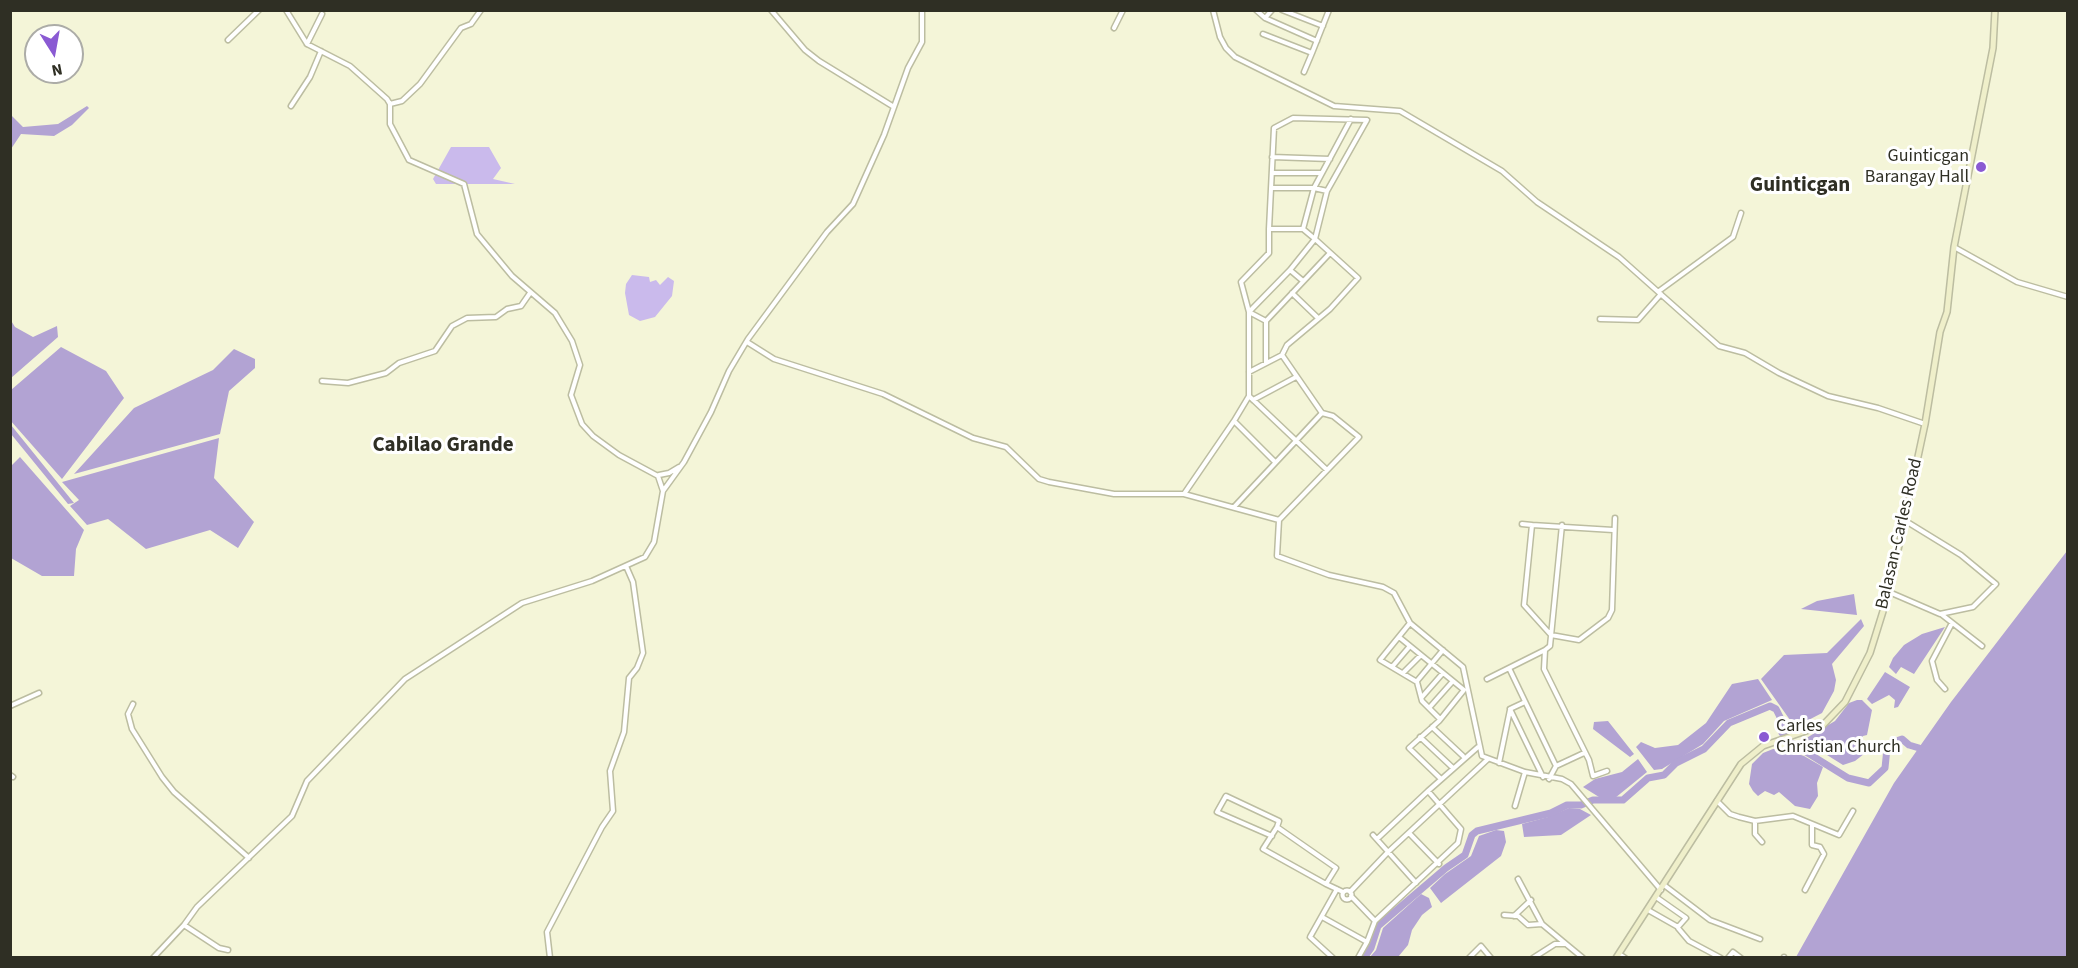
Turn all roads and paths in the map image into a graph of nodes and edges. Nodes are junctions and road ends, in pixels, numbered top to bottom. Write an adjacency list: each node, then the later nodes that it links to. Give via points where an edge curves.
1 (259, 10): 18 (street)
2 (286, 10): 20 (street)
3 (481, 10): 24 (street, via 471,24 461,28 420,84 402,101)
4 (771, 10): 26 (street, via 805,50)
5 (922, 10): 26 (street, via 922,42)
6 (1123, 10): 16 (street)
7 (1214, 10): 27 (street, via 1220,37 1235,57 1334,106)
8 (1256, 10): 14 (street)
9 (1272, 10): 14 (street)
10 (1282, 10): 15 (street)
11 (1329, 10): 15 (street)
12 (1995, 10): 41 (main road, Balasan-Carles Road, via 1993,48)
13 (322, 14): 20 (street)
14 (1265, 18): 19 (street)
15 (1323, 26): 19 (street)
16 (1114, 28)
17 (1263, 34): 22 (street)
18 (228, 40)
19 (1317, 41): 22 (street)
20 (307, 44): 21 (street)
21 (321, 51): 24 (street, via 350,66); 25 (street)
22 (1312, 53): 23 (street)
23 (1304, 72)
24 (390, 104): 46 (street, via 390,124 405,154 417,165 464,184 477,234 499,263)
25 (291, 106)
26 (894, 107): 53 (street, via 854,204 827,232)
27 (1372, 110): 29 (street); 45 (street, via 1400,111 1503,171 1537,202 1619,257)
28 (1351, 120): 29 (street); 30 (street, via 1293,118 1274,128); 31 (street)
29 (1367, 120): 36 (street)
30 (1272, 157): 31 (street); 32 (street)
31 (1330, 159): 33 (street)
32 (1272, 173): 33 (street); 34 (street)
33 (1322, 173): 35 (street)
34 (1271, 188): 35 (street); 38 (street)
35 (1314, 188): 36 (street); 39 (street)
36 (1328, 191): 40 (street)
37 (1741, 213): 45 (street, via 1733,237)
38 (1269, 229): 39 (street); 49 (street, via 1269,253 1241,282)
39 (1303, 229): 40 (street)
40 (1315, 240): 42 (street); 43 (street)
41 (1954, 247): 48 (street, via 2017,282); 63 (main road, Balasan-Carles Road, via 1947,312 1940,332)
42 (1330, 253): 44 (street); 50 (street, via 1358,278)
43 (1290, 270): 44 (street); 49 (street)
44 (1303, 281): 47 (street)
45 (1660, 292): 51 (street, via 1638,320); 63 (street, via 1719,346 1745,353 1828,396)
46 (530, 293): 58 (street, via 521,306 496,317 467,318 452,326 435,351 399,363 386,373 348,383); 68 (street, via 555,313 578,355 580,365 570,395 582,424 619,455)
47 (1292, 293): 50 (street); 52 (street)
48 (2067, 297)
49 (1249, 312): 52 (street); 56 (street)
50 (1318, 318): 54 (street, via 1287,345)
51 (1600, 319)
52 (1266, 321): 55 (street)
53 (747, 342): 65 (street); 70 (street, via 774,358 883,393 974,438 1006,447 1039,479 1114,494)
54 (1282, 355): 55 (street); 57 (street)
55 (1266, 363): 56 (street)
56 (1249, 372): 59 (street)
57 (1296, 377): 60 (street); 61 (street)
58 (322, 381)
59 (1248, 396): 60 (street); 62 (street)
60 (1253, 400): 64 (street)
61 (1322, 413): 64 (street); 67 (street, via 1333,416 1359,437)
62 (1234, 421): 66 (street); 70 (street)
63 (1925, 424): 74 (main road, Balasan-Carles Road)
64 (1296, 441): 66 (street); 67 (street)
65 (684, 462): 68 (street, via 674,471); 69 (street)
66 (1275, 462): 71 (street)
67 (1327, 470): 73 (street)
68 (658, 476): 69 (street)
69 (663, 491): 79 (street, via 652,549)
70 (1184, 494): 71 (street)
71 (1234, 507): 73 (street)
72 (1615, 518): 78 (street)
73 (1279, 520): 82 (street, via 1277,556 1329,575 1383,587 1394,593)
74 (1904, 520): 80 (main road, Balasan-Carles Road); 81 (street, via 1960,555 1996,584 1973,607)
75 (1522, 524): 76 (street)
76 (1532, 525): 77 (street); 84 (street, via 1524,605)
77 (1562, 525): 78 (street); 84 (street)
78 (1613, 530): 84 (street, via 1612,610 1608,618 1579,640)
79 (626, 566): 135 (street, via 522,603 415,671 307,781 292,816); 161 (street, via 635,591 643,653 629,678 624,732 610,771 613,811 547,932)
80 (1889, 592): 81 (street); 122 (main road, Balasan-Carles Road, via 1870,653 1845,702 1823,725 1750,754)
81 (1940, 614): 83 (street)
82 (1410, 623): 85 (street); 88 (street)
83 (1952, 623): 87 (street); 99 (street, via 1932,661 1937,680)
84 (1551, 635): 89 (street, via 1550,646)
85 (1399, 637): 86 (street); 92 (street, via 1380,660)
86 (1410, 646): 90 (street); 92 (street)
87 (1982, 646)
88 (1443, 650): 91 (street); 110 (street, via 1463,667)
89 (1545, 650): 93 (street); 111 (street, via 1544,669)
90 (1420, 655): 91 (street); 94 (street)
91 (1432, 664): 95 (street); 97 (street)
92 (1392, 667): 94 (street)
93 (1509, 668): 96 (street); 102 (street)
94 (1403, 673): 97 (street)
95 (1443, 673): 98 (street); 101 (street)
96 (1487, 679)
97 (1417, 681): 101 (street)
98 (1453, 681): 105 (street); 107 (street, via 1464,690)
99 (1945, 689)
100 (39, 693): 104 (street)
101 (1421, 698): 105 (street)
102 (1526, 702): 106 (street); 115 (street)
103 (133, 704): 135 (street, via 129,714 132,729 162,777)
104 (10, 706)
105 (1429, 708): 107 (street)
106 (1510, 709): 114 (street); 119 (street)
107 (1440, 719): 108 (street)
108 (1432, 727): 109 (street); 112 (street)
109 (1420, 737): 116 (street); 120 (street, via 1409,748)
110 (1478, 747): 113 (street); 116 (street)
111 (1584, 753): 115 (street); 117 (street, via 1593,776)
112 (1463, 756)
113 (1488, 759): 114 (street); 123 (street)
114 (1499, 764): 118 (street)
115 (1556, 766): 119 (street)
116 (1453, 768): 120 (street)
117 (1607, 771)
118 (1525, 772): 119 (street); 124 (street)
119 (1546, 778): 140 (street, via 1571,784)
120 (1441, 779): 121 (street)
121 (1428, 791): 123 (street); 132 (street)
122 (1717, 801): 126 (street, via 1730,813); 140 (main road, Balasan-Carles Road)
123 (1439, 804): 129 (street); 136 (street, via 1461,829 1458,843)
124 (1515, 806)
125 (1853, 811): 127 (street, via 1839,835)
126 (1755, 821): 127 (street, via 1788,816); 133 (street, via 1755,834)
127 (1812, 824): 142 (street, via 1812,845 1820,847 1824,854)
128 (1277, 827): 131 (street); 131 (street, via 1279,821 1226,796 1217,812); 139 (street, via 1336,868)
129 (1409, 833): 134 (street); 136 (street)
130 (1373, 835): 132 (street)
131 (1272, 836): 139 (street, via 1263,849)
132 (1377, 840): 134 (street)
133 (1762, 842)
134 (1388, 852): 138 (street); 144 (street)
135 (249, 858): 153 (street, via 197,907)
136 (1438, 864): 138 (street)
137 (1518, 879): 146 (street)
138 (1416, 883): 151 (street)
139 (1326, 884): 141 (street)
140 (1662, 888): 145 (main road, Balasan-Carles Road); 155 (street, via 1710,920)
141 (1336, 889): 143 (street); 150 (street)
142 (1805, 891)
143 (1343, 892): 144 (street); 144 (street, via 1345,899)
144 (1351, 894): 151 (street)
145 (1656, 897): 147 (main road, Balasan-Carles Road); 154 (street, via 1686,918)
146 (1531, 900): 149 (street); 152 (street)
147 (1648, 910): 154 (street); 159 (main road, Balasan-Carles Road)
148 (1504, 915): 149 (street)
149 (1514, 916): 152 (street, via 1528,925)
150 (1322, 917): 156 (street); 162 (street, via 1310,937)
151 (1376, 921): 156 (street)
152 (1542, 924): 157 (street)
153 (184, 925): 158 (street); 160 (street)
154 (1678, 927): 169 (street, via 1689,941)
155 (1760, 939)
156 (1367, 942): 163 (street)
157 (1566, 944): 166 (street, via 1555,944); 167 (street)
158 (228, 950)
159 (1618, 956): 168 (street)
160 (153, 957)
161 (550, 957)
162 (1333, 957)
163 (1358, 957)
164 (1469, 957): 165 (street, via 1481,946)
165 (1491, 957)
166 (1533, 957)
167 (1583, 957)
168 (1625, 957)
169 (1721, 957)
170 (1728, 957): 171 (street, via 1733,952)
171 (1741, 957)

